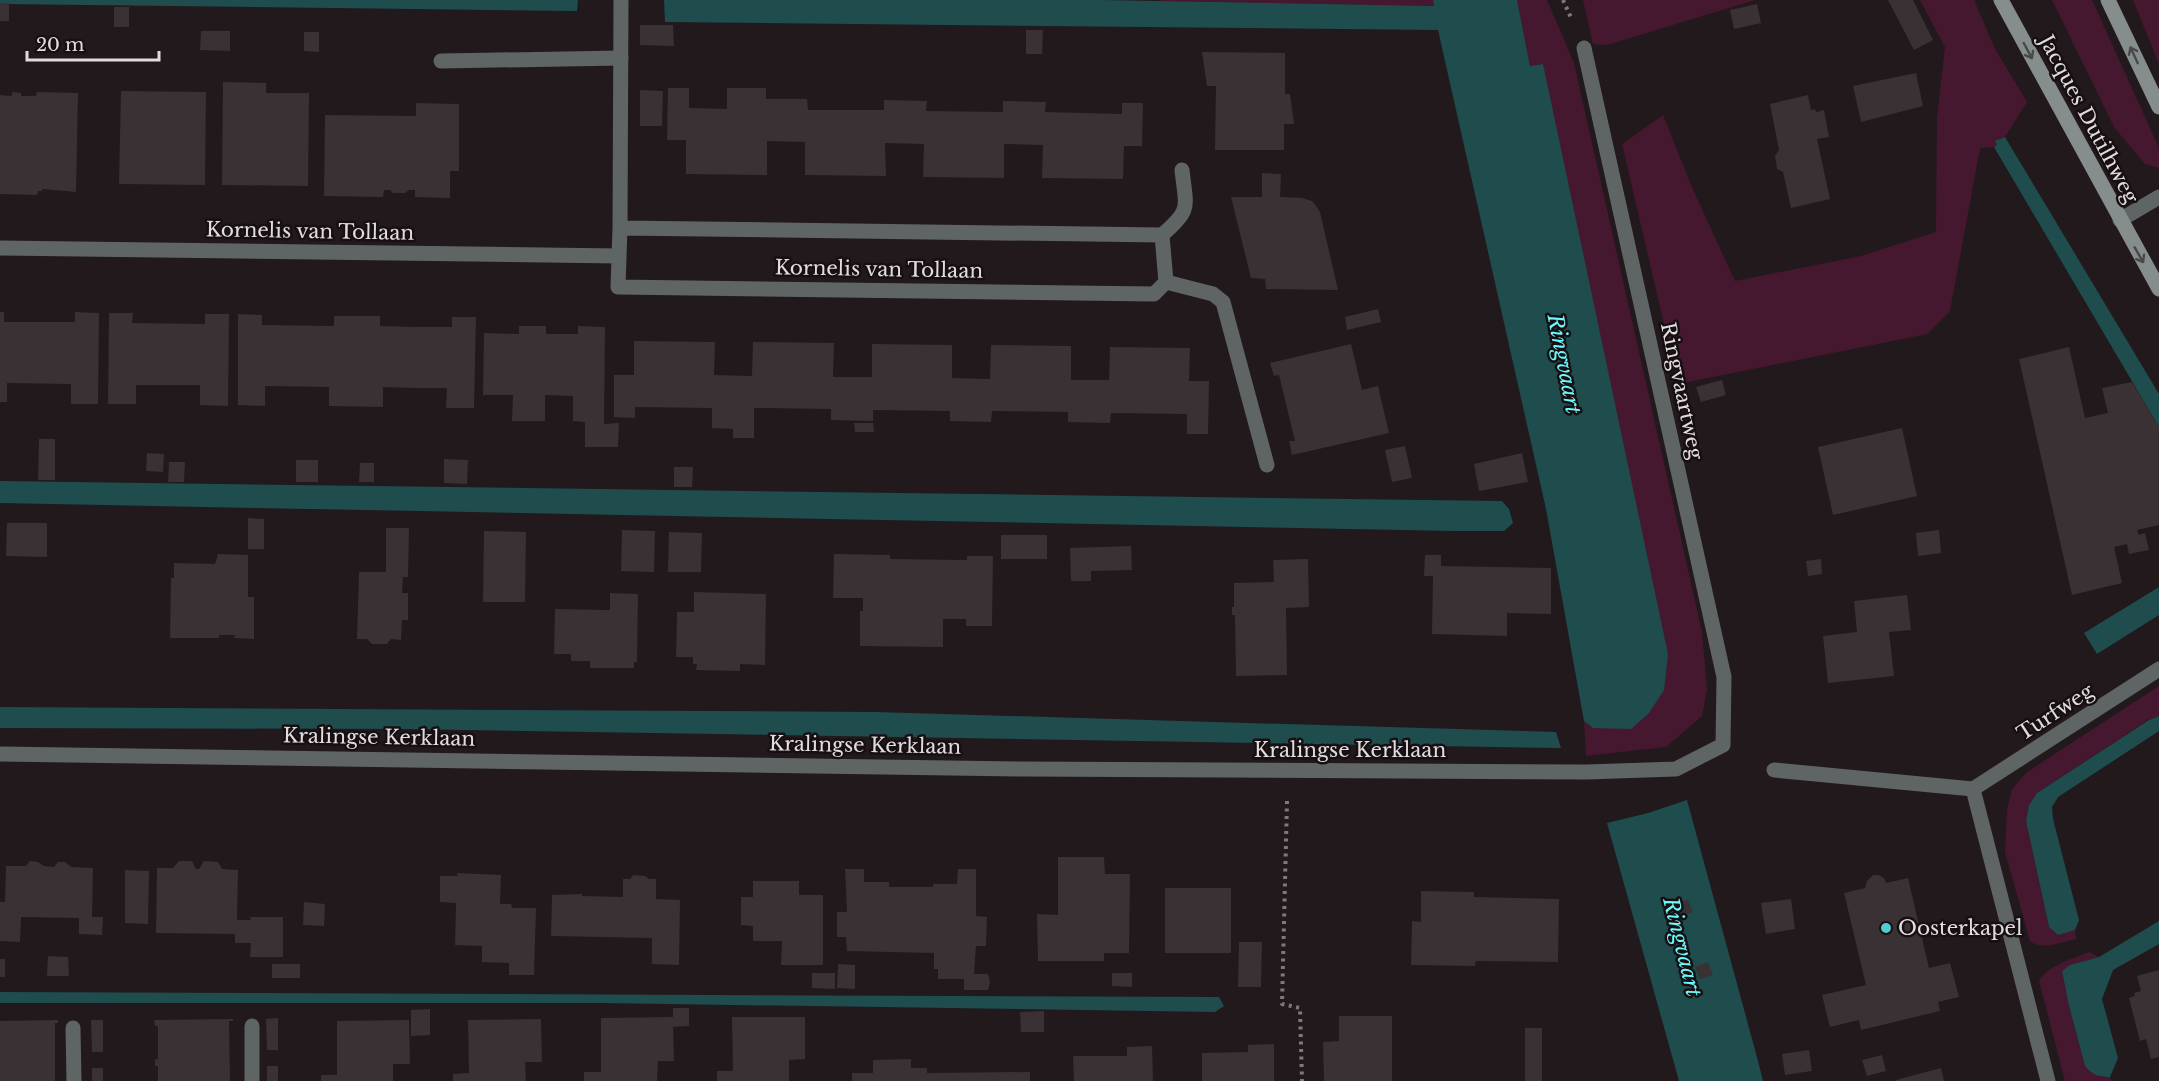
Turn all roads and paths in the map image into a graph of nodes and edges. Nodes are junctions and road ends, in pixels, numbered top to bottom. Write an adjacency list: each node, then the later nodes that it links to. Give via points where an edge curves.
1 (621, 0): 5 (street)
2 (2001, 0): 10 (main road, Jacques Dutilhweg, one-way to 10)
3 (2108, 0): 7 (main road, one-way to 3)
4 (1584, 48): 19 (street, Ringvaartweg, via 1724,677)
5 (621, 58): 6 (street); 11 (street)
6 (441, 61)
7 (2159, 107)
8 (1182, 170): 12 (street, via 1186,208)
9 (2159, 197): 10 (street)
10 (2120, 220): 16 (main road, Jacques Dutilhweg, one-way to 16)
11 (620, 228): 12 (street, Kornelis van Tollaan); 14 (street, Kornelis van Tollaan)
12 (1162, 235): 15 (street)
13 (0, 248): 14 (street, Kornelis van Tollaan)
14 (619, 256): 15 (street, Kornelis van Tollaan, via 618,286 1154,294)
15 (1166, 282): 17 (street, via 1213,294 1223,302)
16 (2159, 289)
17 (1267, 465)
18 (2159, 669): 23 (street, Turfweg)
19 (1723, 745): 21 (street, Kralingse Kerklaan, via 1676,770)
20 (0, 754): 21 (street, Kralingse Kerklaan)
21 (1288, 770): 28 (path, via 1282,1004 1300,1008)
22 (1774, 770): 23 (street)
23 (1973, 789): 29 (street)
24 (252, 1026): 27 (street)
25 (73, 1028): 26 (street)
26 (74, 1081)
27 (252, 1081)
28 (1302, 1081)
29 (2048, 1081)

